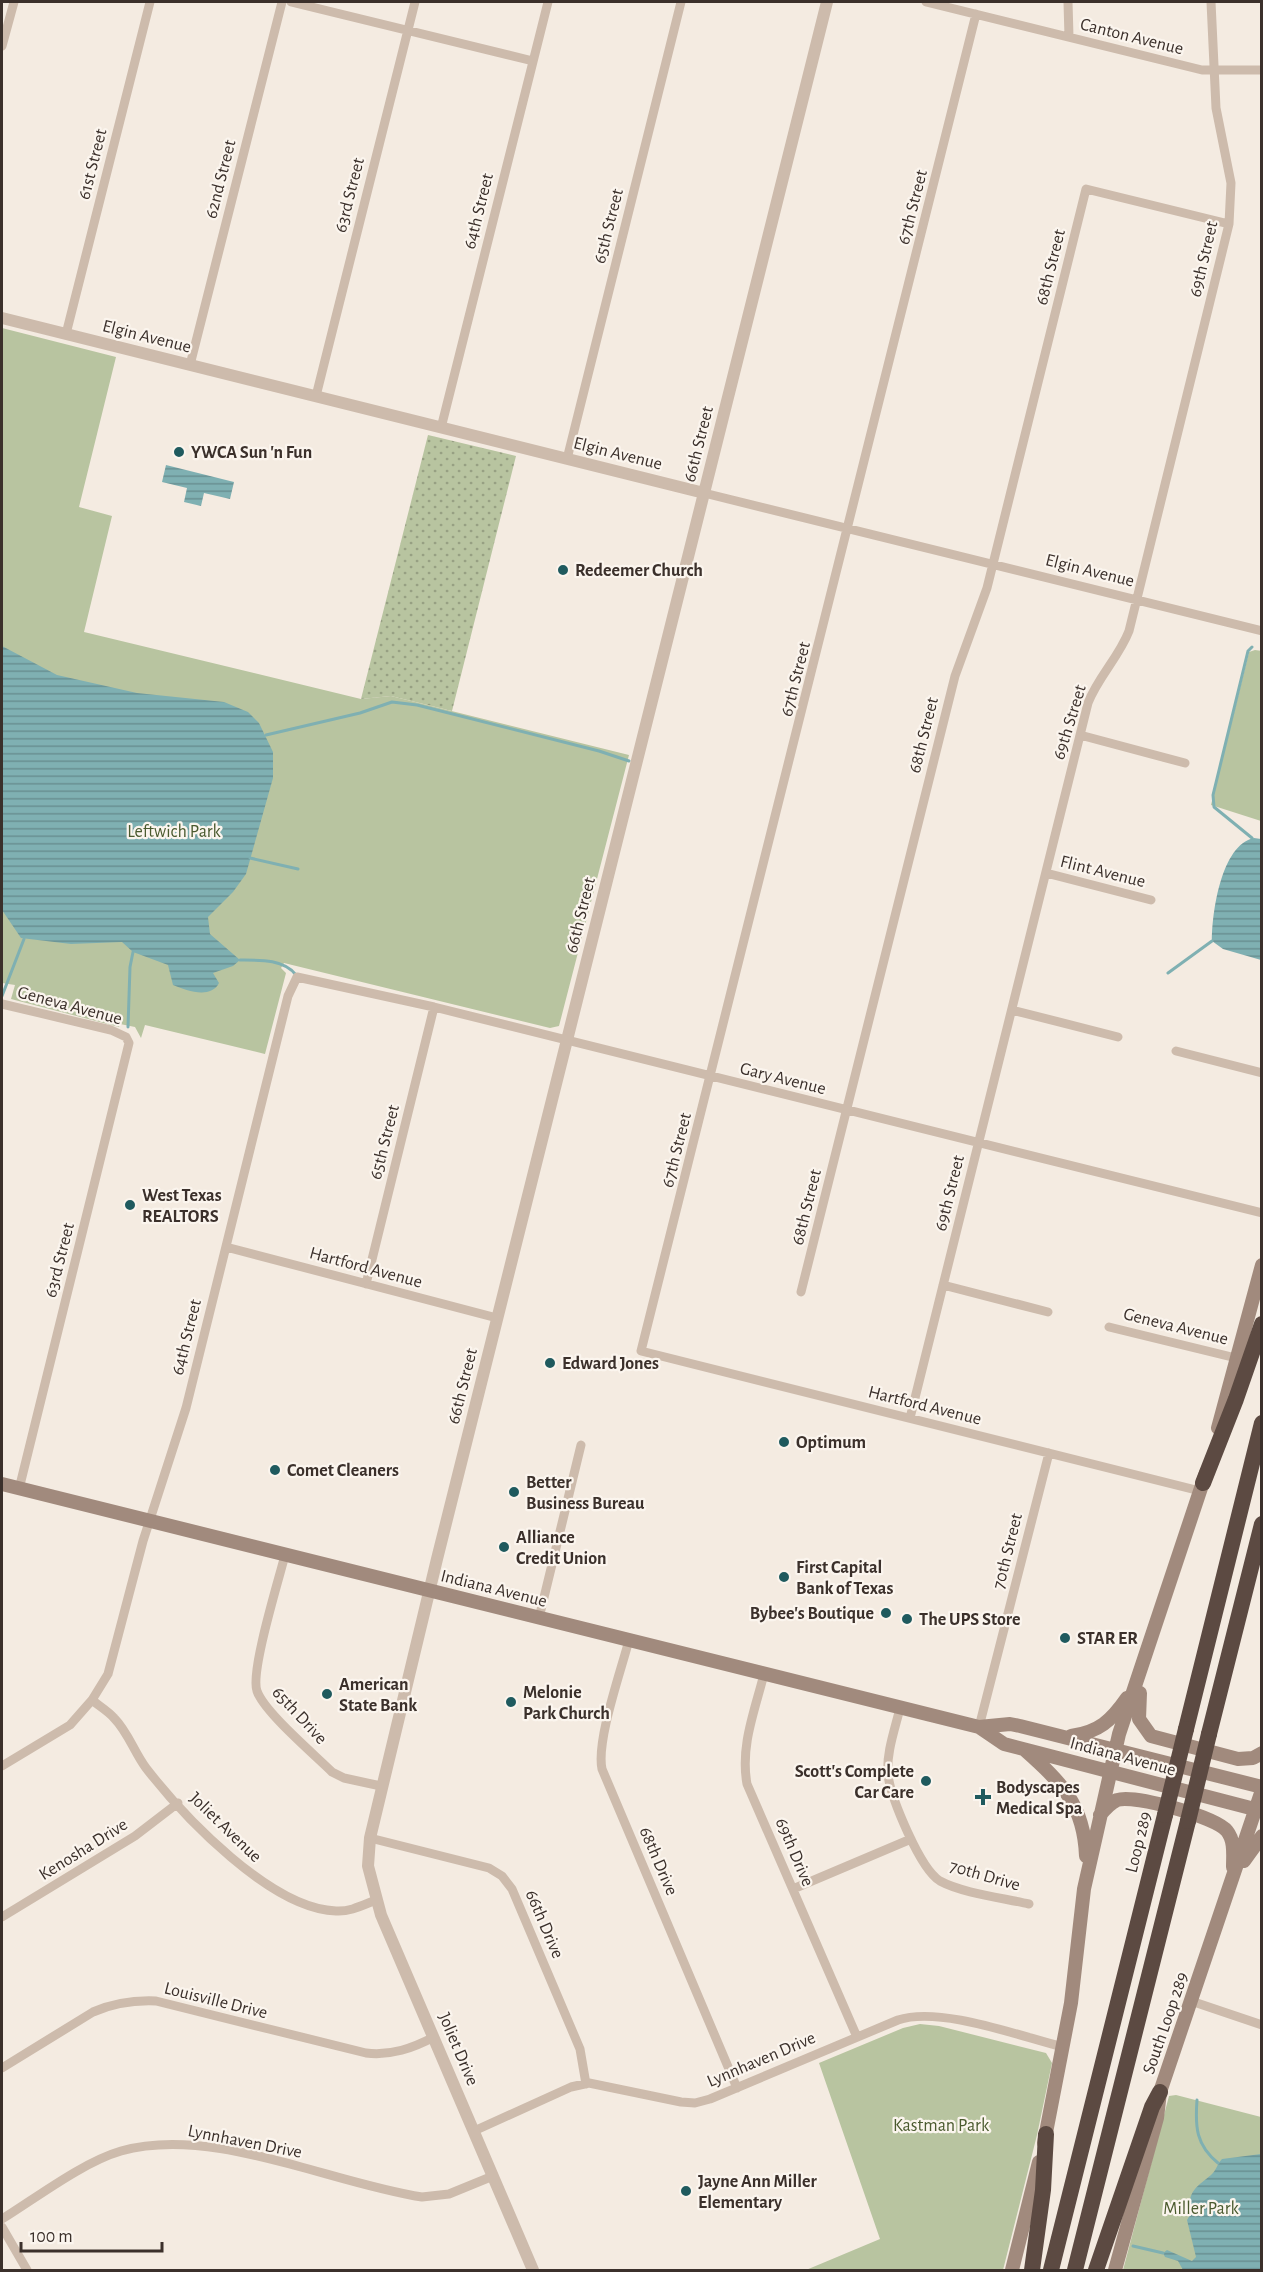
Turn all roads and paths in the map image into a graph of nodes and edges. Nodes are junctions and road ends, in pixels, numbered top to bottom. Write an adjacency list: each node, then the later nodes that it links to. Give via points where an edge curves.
1 (14, 2): 15 (street)
2 (150, 2): 21 (street, 61st Street)
3 (282, 2): 22 (street, 62nd Street)
4 (291, 2): 13 (street)
5 (415, 2): 13 (street, 63rd Street)
6 (548, 2): 16 (street, 64th Street)
7 (681, 2): 25 (street, 65th Street)
8 (827, 2): 26 (street, 66th Street)
9 (926, 2): 12 (street, Canton Avenue)
10 (1068, 2): 14 (street)
11 (1211, 2): 18 (street, 69th Street)
12 (976, 14): 14 (street, Canton Avenue); 27 (street, 67th Street)
13 (408, 30): 16 (street); 23 (street, 63rd Street)
14 (1069, 37): 18 (street, Canton Avenue)
15 (2, 46)
16 (533, 61): 24 (street, 64th Street)
17 (1262, 70): 18 (street, Canton Avenue)
18 (1215, 72): 19 (street, 69th Street, via 1216,108 1231,183)
19 (1229, 224): 28 (street, 68th Street, via 1086,189); 29 (street, 69th Street)
20 (2, 318): 21 (street, Elgin Avenue)
21 (66, 334): 22 (street, Elgin Avenue)
22 (190, 365): 23 (street, Elgin Avenue)
23 (316, 396): 24 (street, Elgin Avenue)
24 (441, 428): 25 (street, Elgin Avenue)
25 (567, 459): 26 (street, Elgin Avenue)
26 (704, 493): 27 (street, Elgin Avenue); 41 (street, 66th Street)
27 (849, 529): 28 (street, Elgin Avenue); 44 (street, 67th Street)
28 (993, 565): 29 (street, Elgin Avenue); 45 (street, 68th Street, via 955,676)
29 (1137, 600): 30 (street, Elgin Avenue); 31 (street, 69th Street, via 1125,644 1091,695)
30 (1262, 631)
31 (1080, 735): 32 (street); 33 (street, 69th Street)
32 (1185, 763)
33 (1046, 873): 34 (street, Flint Avenue); 38 (street, 69th Street)
34 (1151, 900)
35 (297, 977): 37 (street, Gary Avenue); 48 (street, 64th Street, via 288,996)
36 (2, 1004): 40 (street, Geneva Avenue, via 111,1030)
37 (434, 1007): 41 (street, Gary Avenue); 50 (street, 65th Street)
38 (1012, 1010): 39 (street); 46 (street, 69th Street)
39 (1118, 1037)
40 (128, 1040): 65 (street, 63rd Street, via 126,1063)
41 (567, 1041): 44 (street, Gary Avenue); 54 (street, 66th Street)
42 (1176, 1051): 43 (street)
43 (1262, 1073)
44 (712, 1077): 45 (street, Gary Avenue); 57 (street, 67th Street)
45 (847, 1111): 46 (street, Gary Avenue); 52 (street, 68th Street)
46 (978, 1144): 47 (street, Gary Avenue); 51 (street, 69th Street)
47 (1262, 1213)
48 (226, 1247): 50 (street, Hartford Avenue); 66 (street, 64th Street, via 186,1407)
49 (1262, 1265): 58 (main road)
50 (366, 1284): 54 (street, Hartford Avenue)
51 (943, 1285): 53 (street); 59 (street, 69th Street)
52 (801, 1292)
53 (1048, 1311)
54 (497, 1318): 69 (street, 66th Street)
55 (1262, 1324): 64 (highway)
56 (1108, 1327): 58 (street, Geneva Avenue)
57 (641, 1351): 59 (street, Hartford Avenue)
58 (1236, 1358): 64 (main road)
59 (910, 1418): 62 (street, Hartford Avenue)
60 (1262, 1424): 117 (highway, Loop 289, bridge)
61 (581, 1445): 70 (street)
62 (1049, 1453): 64 (street, Hartford Avenue); 78 (street, 70th Street)
63 (2, 1484): 65 (main road, Indiana Avenue)
64 (1202, 1487): 72 (main road)
65 (19, 1489): 66 (main road, Indiana Avenue)
66 (149, 1521): 68 (main road, Indiana Avenue); 76 (street, 64th Street, via 108,1674)
67 (1262, 1524): 118 (highway, bridge)
68 (285, 1555): 69 (main road, Indiana Avenue); 74 (street, 65th Drive, via 258,1667)
69 (430, 1591): 70 (main road, Indiana Avenue); 85 (street, 66th Street)
70 (539, 1618): 71 (main road, Indiana Avenue)
71 (629, 1640): 73 (main road, Indiana Avenue); 106 (street, 68th Drive, via 604,1736 602,1769)
72 (1141, 1673): 79 (main road, via 1107,1724 1083,1734); 81 (main road); 82 (main road, via 1139,1719 1151,1736 1238,1759)
73 (764, 1674): 77 (main road, Indiana Avenue); 94 (street, 69th Drive, via 746,1742 745,1770 747,1784)
74 (257, 1691): 75 (street); 85 (street, 65th Drive, via 275,1715 332,1772)
75 (246, 1694)
76 (92, 1700): 83 (street, 64th Street, via 70,1725); 87 (street, Joliet Avenue, via 114,1718 144,1766)
77 (900, 1708): 78 (main road, Indiana Avenue); 92 (street, 70th Drive, via 888,1774)
78 (979, 1727): 79 (main road, Indiana Avenue, via 1010,1724); 80 (main road, Indiana Avenue, via 1004,1744)
79 (1065, 1736): 81 (main road, Indiana Avenue)
80 (1024, 1749): 84 (main road, Indiana Avenue); 95 (main road, via 1058,1779 1079,1813 1086,1836)
81 (1115, 1749): 84 (main road); 86 (main road, Indiana Avenue)
82 (1262, 1753)
83 (2, 1766)
84 (1110, 1771): 88 (main road, Indiana Avenue); 89 (main road)
85 (381, 1786): 91 (street, 66th Street)
86 (1262, 1789): 88 (main road, South Loop 289)
87 (178, 1803): 96 (street, Joliet Avenue, via 237,1863 288,1896 336,1911); 98 (street, Kenosha Drive, via 135,1836)
88 (1259, 1810): 93 (main road, South Loop 289)
89 (1100, 1815): 93 (main road, via 1118,1800 1129,1798 1212,1819 1228,1833 1233,1846); 95 (main road)
90 (1262, 1836): 93 (main road)
91 (370, 1838): 96 (street, Joliet Drive, via 368,1866); 105 (street, 66th Drive, via 489,1868 502,1876 512,1888 580,2049)
92 (911, 1839): 94 (street); 97 (street, 70th Drive, via 928,1871 941,1881)
93 (1233, 1878): 99 (main road, South Loop 289)
94 (793, 1889): 102 (street, 69th Drive)
95 (1084, 1889): 103 (main road)
96 (376, 1899): 101 (street, Joliet Drive)
97 (1029, 1904)
98 (2, 1917)
99 (1191, 2001): 100 (street); 107 (main road, South Loop 289)
100 (1262, 2025)
101 (434, 2037): 104 (street, Louisville Drive, via 400,2051 370,2054 140,2000 93,2012); 108 (street, Joliet Drive)
102 (857, 2037): 103 (street, Lynnhaven Drive, via 909,2017 927,2015); 106 (street, Lynnhaven Drive)
103 (1064, 2047): 109 (main road)
104 (2, 2068)
105 (586, 2084): 106 (street, Lynnhaven Drive, via 695,2103); 108 (street, Lynnhaven Drive, via 571,2087)
106 (737, 2088)
107 (1160, 2092): 119 (highway); 120 (main road, South Loop 289, via 1157,2118)
108 (474, 2131): 110 (street, Joliet Drive)
109 (1046, 2134): 115 (main road); 116 (highway)
110 (493, 2176): 111 (street, Lynnhaven Drive, via 450,2194 422,2197 212,2147 166,2144 120,2151 98,2160); 114 (street, Joliet Drive)
111 (2, 2219)
112 (2, 2228): 113 (street)
113 (27, 2271)
114 (533, 2271)
115 (1012, 2271)
116 (1032, 2271)
117 (1051, 2271)
118 (1076, 2271)
119 (1096, 2271)
120 (1115, 2271)

